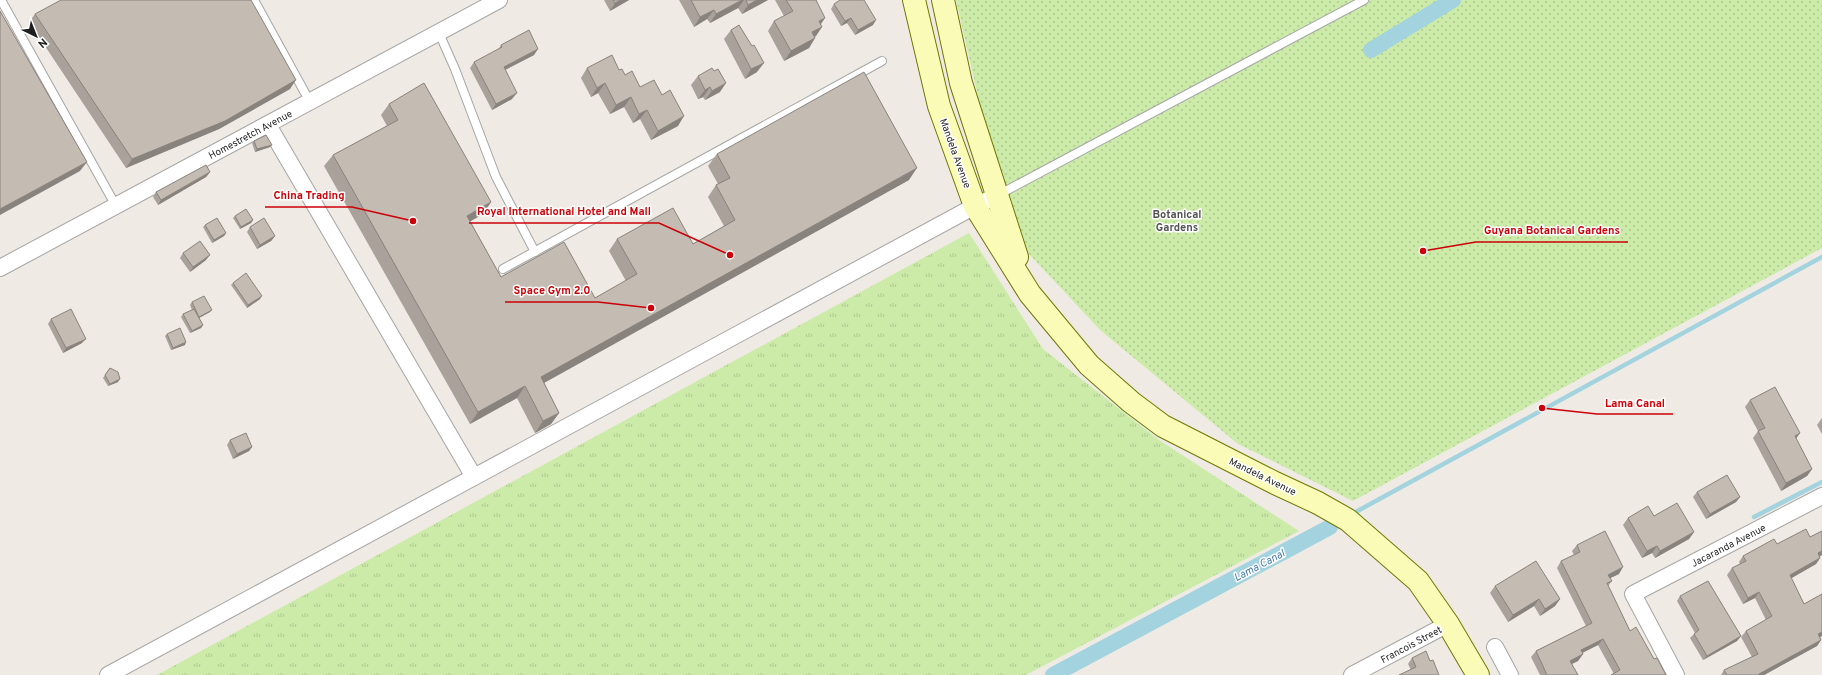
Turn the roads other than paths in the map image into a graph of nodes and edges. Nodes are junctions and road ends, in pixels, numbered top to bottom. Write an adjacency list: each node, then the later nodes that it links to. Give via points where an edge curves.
1 (1, 0): 12 (lane)
2 (254, 0): 9 (lane)
3 (499, 0): 7 (street, Homestretch Avenue)
4 (914, 0): 13 (main road, Mandela Avenue, via 939,106)
5 (943, 0): 11 (main road, Mandela Avenue, via 961,83)
6 (1364, 0): 11 (lane)
7 (438, 33): 9 (street, Homestretch Avenue); 14 (lane, via 455,69 496,177)
8 (882, 61): 14 (lane)
9 (310, 102): 10 (street, Homestretch Avenue)
10 (268, 125): 12 (street, Homestretch Avenue); 18 (street)
11 (996, 196): 13 (street); 17 (main road, Mandela Avenue)
12 (116, 206): 15 (street, Homestretch Avenue)
13 (975, 206): 17 (main road, Mandela Avenue); 18 (street)
14 (536, 252): 16 (lane)
15 (0, 268)
16 (502, 269)
17 (1030, 294): 20 (main road, Mandela Avenue, via 1089,365 1131,402 1163,426 1348,520 1415,578)
18 (474, 477): 22 (street)
19 (1822, 496): 26 (street, Jacaranda Avenue, via 1633,594)
20 (1448, 624): 23 (street, Francois Street); 24 (main road, Mandela Avenue)
21 (1495, 647): 25 (street)
22 (108, 675)
23 (1352, 675)
24 (1478, 675)
25 (1510, 675)
26 (1676, 675)

